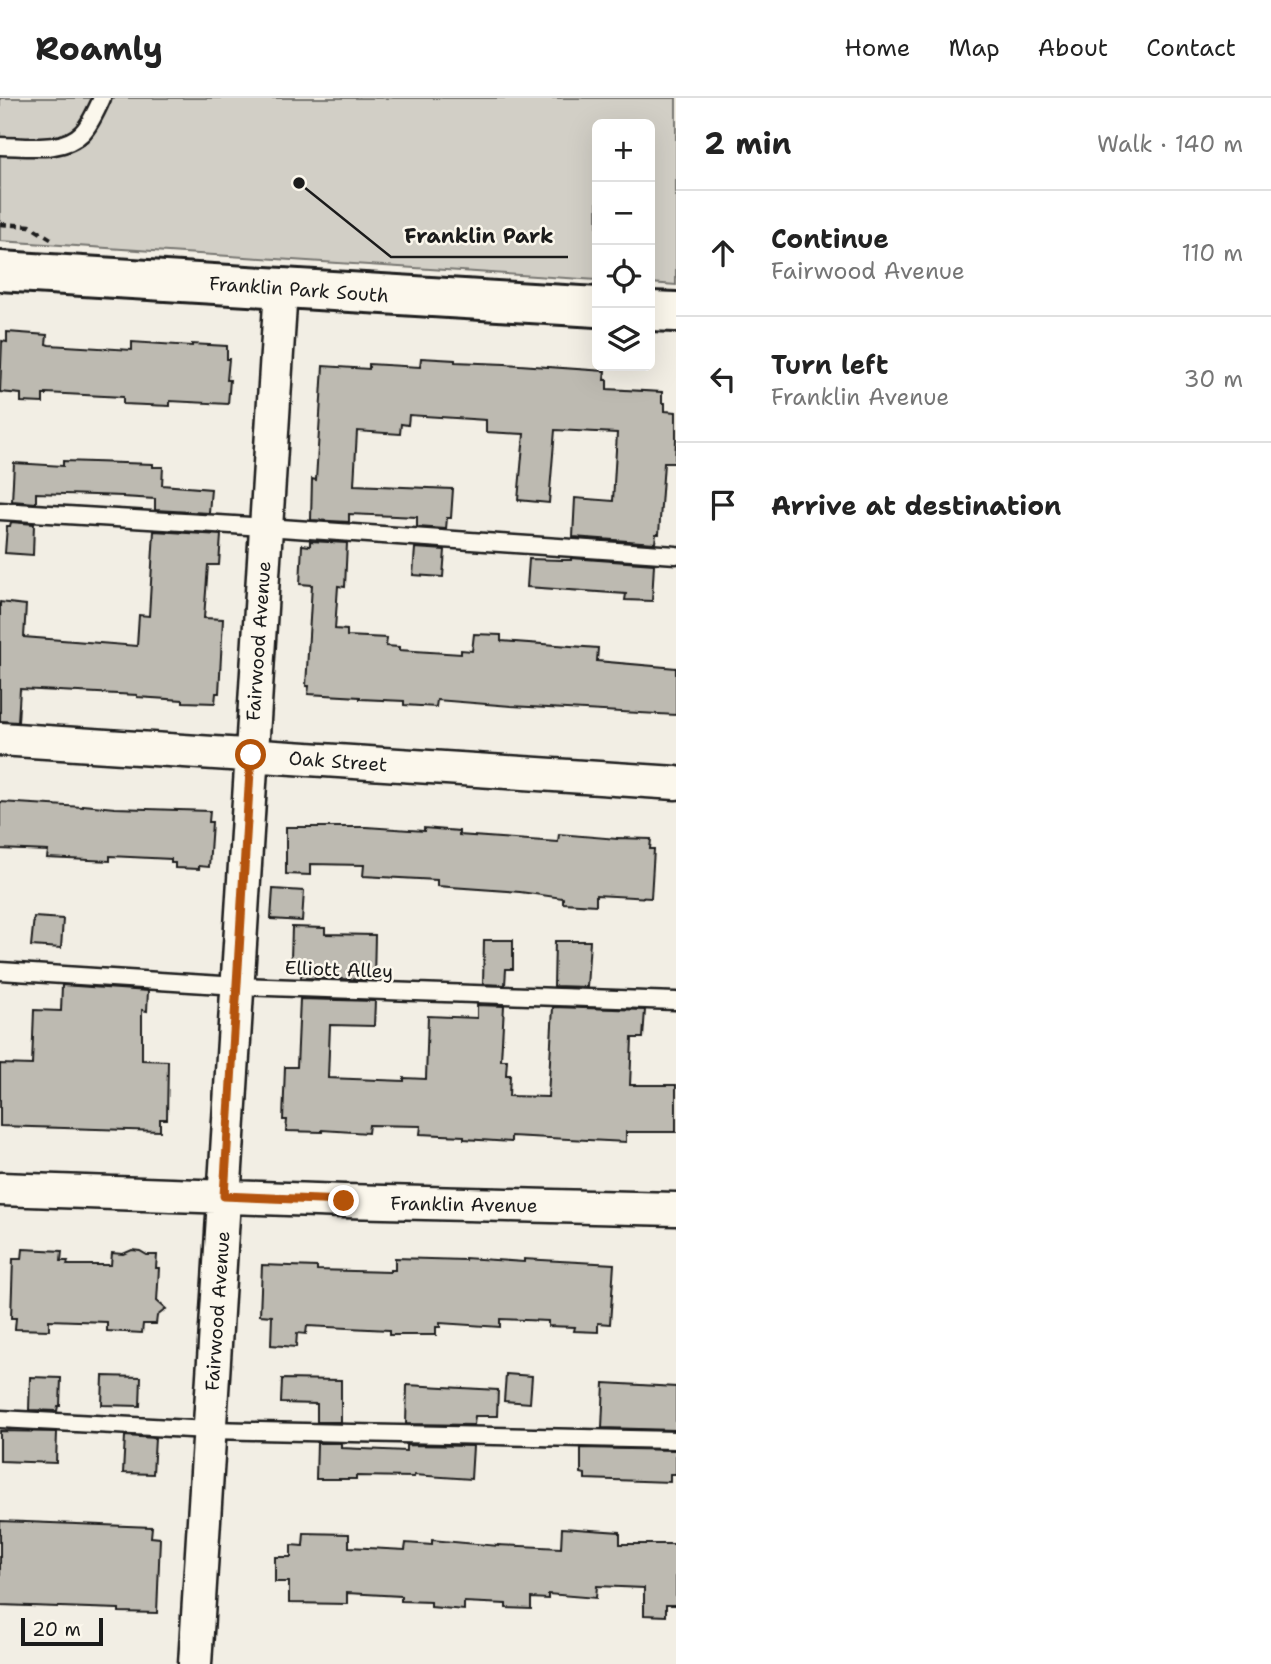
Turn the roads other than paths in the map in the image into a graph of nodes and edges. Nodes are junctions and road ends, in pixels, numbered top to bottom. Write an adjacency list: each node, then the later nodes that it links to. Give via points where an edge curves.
1 (102, 98): 2 (lane, via 83,133 65,144)
2 (0, 146)
3 (0, 271): 4 (street, Franklin Park South)
4 (281, 288): 5 (street, Franklin Park South); 9 (street, Fairwood Avenue)
5 (592, 307)
6 (655, 311): 7 (street)
7 (676, 312)
8 (0, 510): 9 (lane)
9 (266, 527): 10 (lane); 12 (street, Fairwood Avenue)
10 (676, 555)
11 (0, 739): 12 (street, Oak Street)
12 (251, 755): 13 (street, Oak Street); 15 (street, Fairwood Avenue)
13 (676, 783)
14 (0, 971): 15 (lane, Elliott Alley)
15 (238, 986): 16 (lane, Elliott Alley); 18 (street, Fairwood Avenue)
16 (676, 1001)
17 (0, 1189): 18 (street, Franklin Avenue)
18 (224, 1196): 19 (street, Franklin Avenue); 21 (street, Fairwood Avenue)
19 (676, 1209)
20 (0, 1419): 21 (lane)
21 (209, 1430): 22 (lane); 23 (street, Fairwood Avenue)
22 (676, 1440)
23 (195, 1664)

